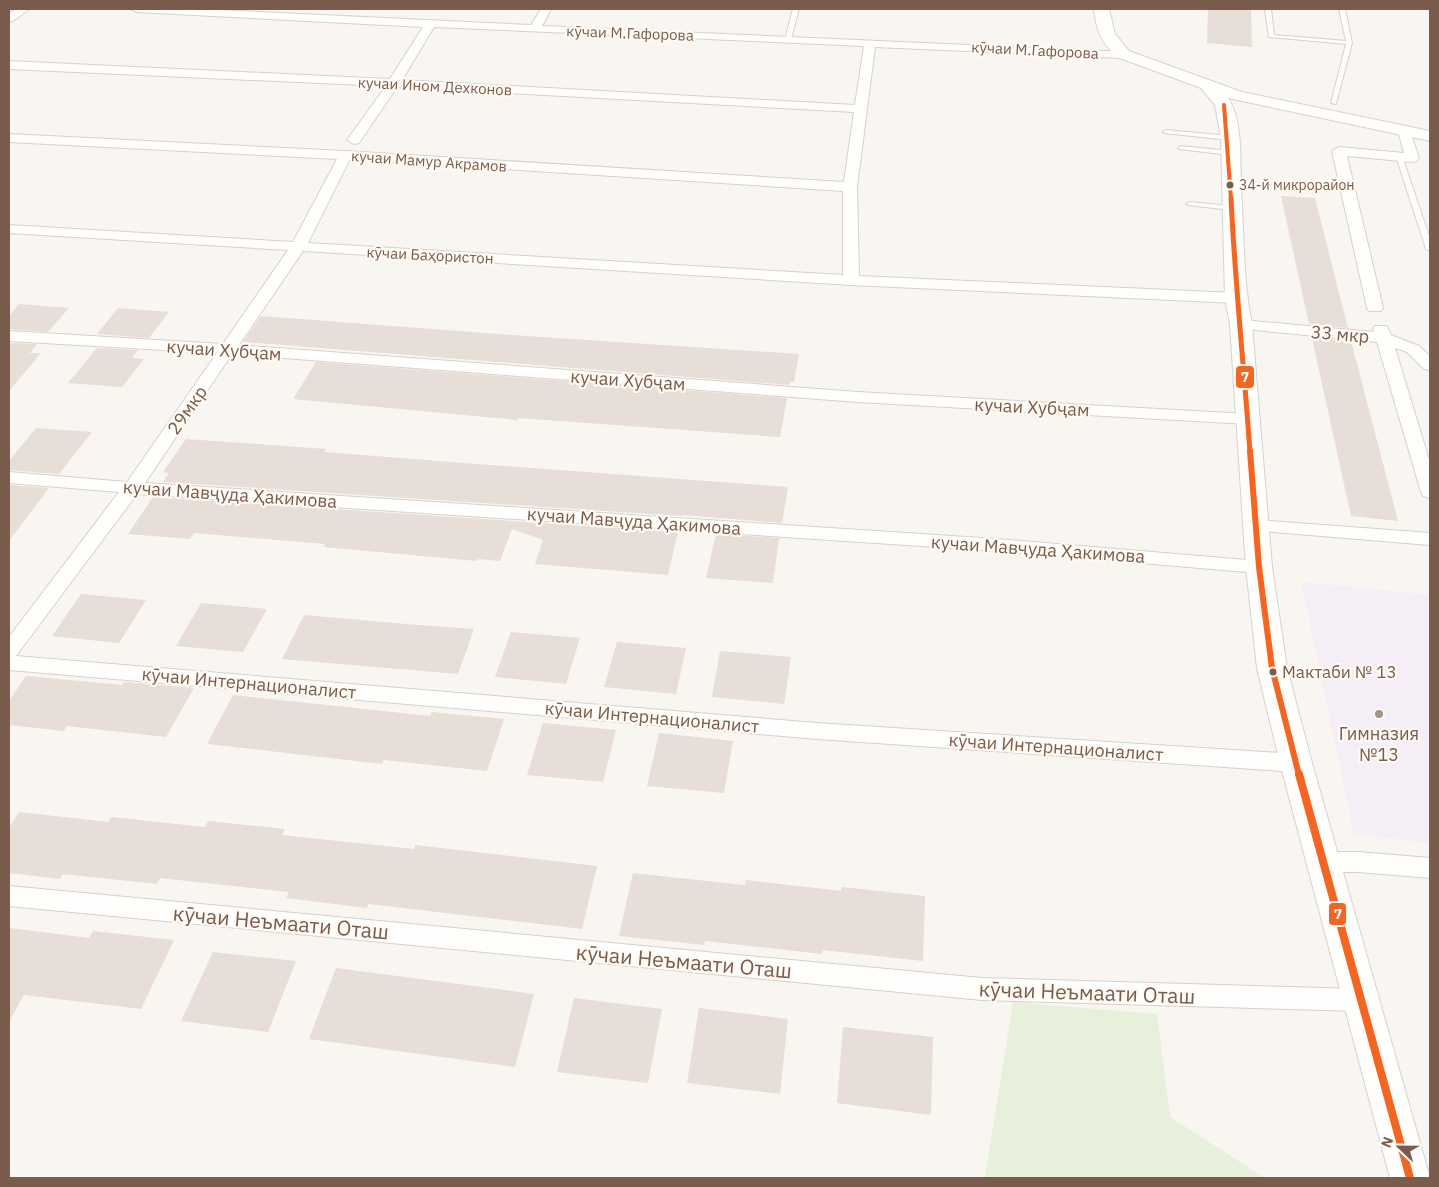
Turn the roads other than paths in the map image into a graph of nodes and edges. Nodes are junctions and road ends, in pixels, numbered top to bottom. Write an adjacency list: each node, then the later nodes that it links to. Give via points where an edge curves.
1 (23, 9): 10 (street)
2 (137, 9): 9 (street, кӯчаи М.Гафорова)
3 (365, 9): 11 (street)
4 (546, 9): 13 (street)
5 (796, 9): 14 (lane)
6 (1102, 9): 17 (main road, via 1110,43)
7 (1268, 9): 16 (lane, via 1271,36)
8 (1342, 9): 16 (lane)
9 (178, 10): 11 (street, кӯчаи М.Гафорова)
10 (9, 19)
11 (356, 20): 12 (street, кӯчаи М.Гафорова)
12 (431, 23): 13 (street, кӯчаи М.Гафорова, via 463,21); 20 (street)
13 (535, 29): 14 (street, кӯчаи М.Гафорова)
14 (788, 39): 15 (street, кӯчаи М.Гафорова)
15 (870, 43): 17 (street, кӯчаи М.Гафорова); 23 (street)
16 (1349, 43): 24 (lane)
17 (1123, 54): 19 (main road)
18 (9, 65): 20 (street, кучаи Ином Дехконов)
19 (1204, 82): 21 (main road, via 1238,96); 22 (main road); 24 (main road, via 1253,87)
20 (394, 83): 23 (street, кучаи Ином Дехконов); 30 (street)
21 (1261, 101): 22 (main road, via 1246,100); 24 (main road)
22 (1224, 106): 31 (main road)
23 (860, 109): 35 (street)
24 (1330, 109): 25 (main road); 26 (main road)
25 (1430, 122)
26 (1404, 131): 28 (main road); 34 (street, via 1412,158)
27 (1166, 132): 31 (lane)
28 (1430, 136)
29 (9, 138): 33 (street, кучаи Мамур Акрамов)
30 (354, 140)
31 (1230, 146): 32 (lane); 37 (main road)
32 (1181, 148)
33 (345, 155): 35 (street, кучаи Мамур Акрамов); 39 (street, 29мкр)
34 (1399, 156): 40 (lane); 42 (street, via 1339,151)
35 (850, 186): 41 (street)
36 (1190, 204): 37 (lane)
37 (1232, 208): 43 (main road)
38 (9, 229): 39 (street, кӯчаи Баҳористон)
39 (298, 247): 41 (street, кӯчаи Баҳористон); 46 (street, 29мкр)
40 (1430, 249)
41 (851, 280): 43 (street, кӯчаи Баҳористон)
42 (1375, 308)
43 (1239, 311): 44 (street, 33 мкр); 48 (main road)
44 (1382, 332): 47 (street, 33 мкр, via 1413,350); 51 (street)
45 (9, 336): 46 (street, кучаи Хубҷам)
46 (229, 349): 48 (street, кучаи Хубҷам, via 858,397); 50 (street, 29мкр)
47 (1430, 365)
48 (1248, 419): 52 (main road)
49 (9, 477): 50 (street, кучаи Мавҷуда Ҳакимова)
50 (132, 488): 54 (street, кучаи Мавҷуда Ҳакимова, via 987,545); 55 (street, 29мкр)
51 (1430, 492)
52 (1256, 526): 53 (street); 54 (main road)
53 (1430, 539)
54 (1259, 567): 57 (main road, via 1272,668)
55 (9, 652)
56 (9, 663): 57 (street, кӯчаи Интернационалист, via 827,732)
57 (1296, 763): 58 (main road)
58 (1323, 862): 59 (street); 61 (main road)
59 (1430, 868)
60 (9, 896): 61 (street, кӯчаи Неъмаати Оташ, via 982,989)
61 (1360, 1000): 62 (main road)
62 (1410, 1178)

